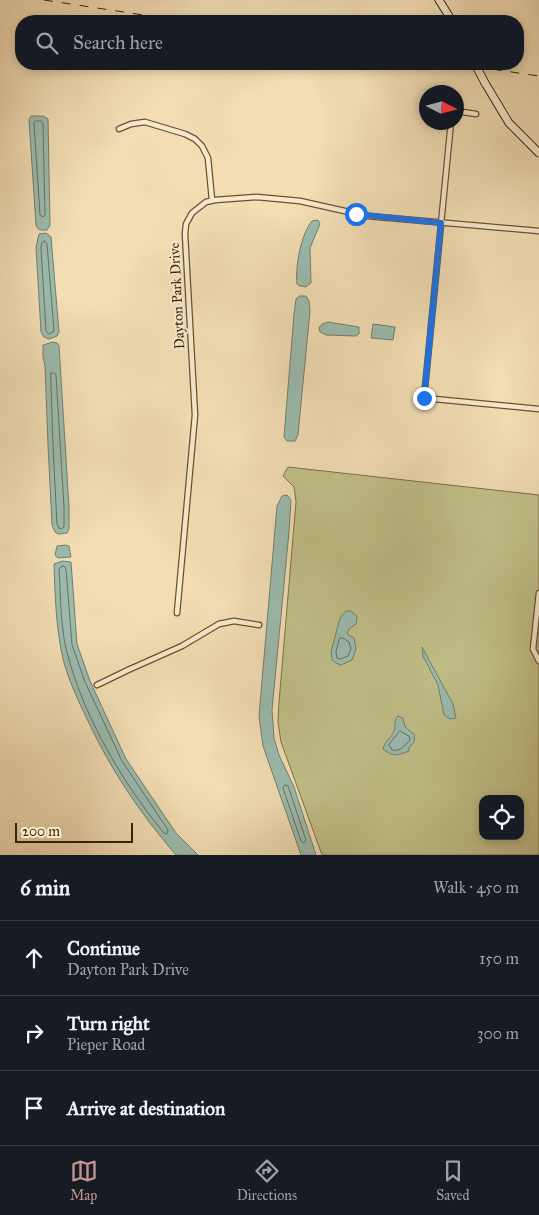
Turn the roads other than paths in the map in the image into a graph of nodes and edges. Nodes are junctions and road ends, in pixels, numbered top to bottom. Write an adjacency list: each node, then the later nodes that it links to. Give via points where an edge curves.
1 (439, 0): 2 (main road)
2 (448, 15)
3 (478, 70): 8 (main road, bridge, via 509,123)
4 (464, 112): 5 (street)
5 (476, 114)
6 (119, 129): 9 (street, via 145,122 195,139 208,158)
7 (450, 130): 10 (street)
8 (539, 154)
9 (212, 200): 10 (street, Dayton Park Drive, via 277,197 367,216); 14 (street, Dayton Park Drive, via 196,208 185,229 195,415)
10 (441, 223): 11 (street, Dayton Park Drive); 12 (street, via 424,398)
11 (539, 231)
12 (539, 409)
13 (539, 593): 16 (street, via 533,648)
14 (177, 612)
15 (259, 625): 17 (street, via 234,621 218,624 182,646)
16 (539, 661)
17 (97, 686)

